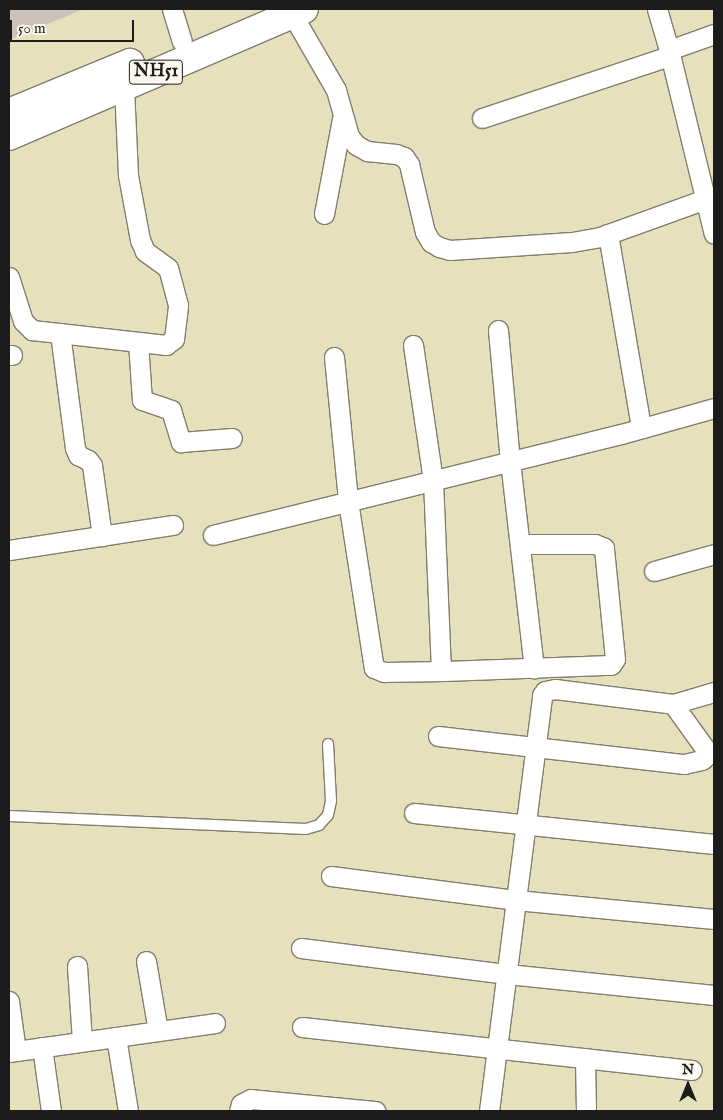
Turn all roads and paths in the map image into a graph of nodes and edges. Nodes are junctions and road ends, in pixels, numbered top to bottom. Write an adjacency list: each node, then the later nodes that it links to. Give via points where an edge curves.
1 (172, 9): 6 (street)
2 (261, 9): 6 (highway, NH51)
3 (657, 9): 7 (street)
4 (298, 11): 8 (highway, NH51); 10 (street, via 336,90)
5 (714, 34): 7 (street)
6 (182, 41): 9 (highway, NH51)
7 (670, 53): 11 (street); 13 (street)
8 (124, 86): 12 (highway, NH51); 20 (street, via 128,175 140,240 145,251 168,268 178,305 176,334 171,343)
9 (9, 113)
10 (342, 115): 14 (street); 15 (street, via 349,136 356,145 367,151 404,157 409,164 425,232 439,247 450,250 572,242)
11 (482, 118)
12 (9, 135)
13 (709, 198): 15 (street); 16 (street)
14 (324, 214)
15 (608, 234): 24 (street)
16 (714, 234)
17 (9, 277): 19 (street, via 27,326 32,330)
18 (498, 330): 26 (street)
19 (60, 334): 20 (street); 31 (street, via 75,448 78,455 92,465)
20 (138, 342): 25 (street, via 142,400 171,410 181,442)
21 (413, 345): 27 (street)
22 (334, 357): 28 (street)
23 (714, 408): 24 (street)
24 (641, 428): 26 (street)
25 (232, 438)
26 (510, 461): 27 (street); 32 (street)
27 (433, 480): 28 (street); 37 (street)
28 (348, 501): 30 (street); 37 (street, via 374,668 384,672)
29 (173, 525): 31 (street)
30 (213, 535)
31 (102, 536): 33 (street)
32 (520, 544): 36 (street); 36 (street, via 595,544 605,552 614,662 608,667)
33 (9, 550)
34 (714, 554): 35 (street)
35 (654, 570)
36 (534, 669): 37 (street)
37 (441, 671)
38 (714, 692): 39 (street)
39 (673, 704): 42 (street, via 550,689 542,695); 43 (street, via 706,750)
40 (438, 736): 42 (street)
41 (328, 744): 45 (lane, via 331,801 328,815 319,825 306,829)
42 (535, 747): 43 (street, via 684,764 702,760); 46 (street)
43 (713, 753)
44 (414, 814): 46 (street)
45 (9, 816)
46 (525, 825): 47 (street); 49 (street)
47 (714, 844)
48 (331, 876): 49 (street)
49 (516, 900): 50 (street); 54 (street)
50 (714, 919)
51 (301, 948): 54 (street)
52 (146, 961): 59 (street)
53 (77, 966): 61 (street)
54 (507, 974): 55 (street); 63 (street)
55 (714, 995)
56 (9, 1001): 64 (street)
57 (215, 1023): 59 (street)
58 (302, 1027): 63 (street)
59 (158, 1031): 60 (street)
60 (116, 1037): 61 (street); 69 (street)
61 (82, 1042): 62 (street)
62 (42, 1047): 64 (street); 68 (street)
63 (497, 1048): 65 (street); 72 (street)
64 (12, 1051)
65 (585, 1058): 66 (street); 73 (street)
66 (692, 1070)
67 (328, 1109): 70 (street, via 251,1099 241,1104); 71 (street)
68 (51, 1111)
69 (128, 1111)
70 (239, 1111)
71 (376, 1111)
72 (489, 1111)
73 (586, 1111)

